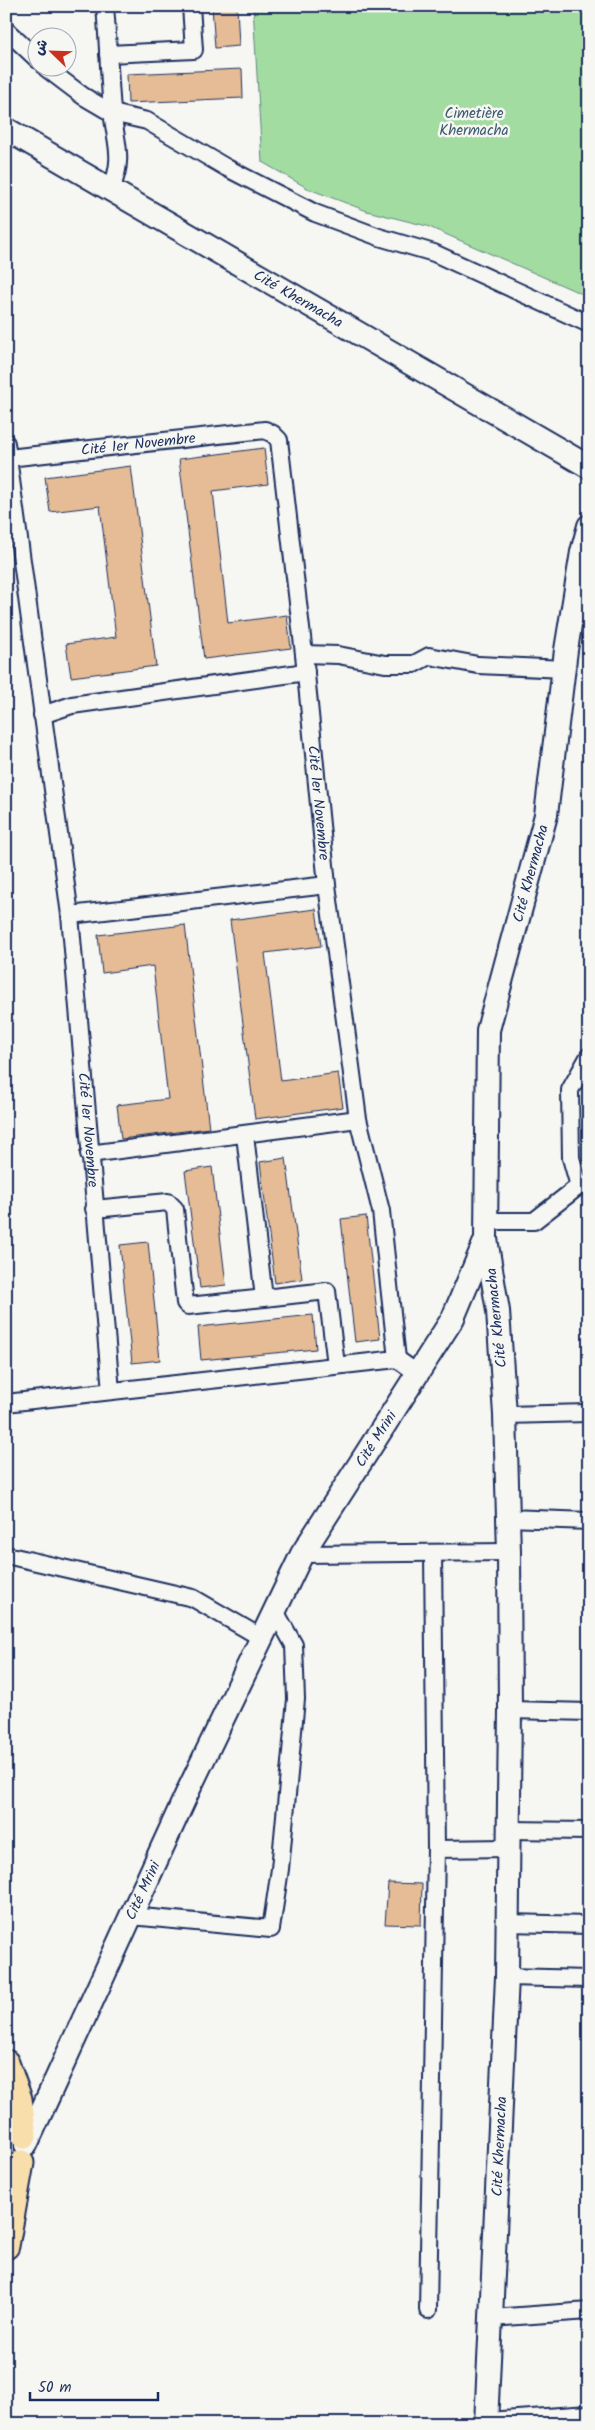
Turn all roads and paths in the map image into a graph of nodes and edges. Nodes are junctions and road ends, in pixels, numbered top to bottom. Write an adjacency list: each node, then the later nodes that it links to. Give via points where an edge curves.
1 (105, 6): 5 (street)
2 (191, 6): 5 (street, via 194,50)
3 (6, 30): 4 (street)
4 (28, 51)
5 (108, 54): 7 (street)
6 (59, 78): 7 (street)
7 (112, 113): 9 (street, via 119,144 118,173); 10 (street, via 147,121 227,168 315,213 434,253)
8 (6, 129): 9 (street, Cité Khermacha)
9 (111, 190): 12 (street, Cité Khermacha)
10 (589, 324)
11 (7, 450): 14 (street, Cité 1er Novembre, via 264,430 273,434 279,440); 17 (street, Cité 1er Novembre)
12 (589, 467)
13 (589, 526): 15 (street, Cité Khermacha)
14 (304, 654): 15 (street, via 338,655 385,664 414,664 429,656 478,665); 16 (street, Cité 1er Novembre)
15 (564, 669): 26 (street, Cité Khermacha, via 546,815 488,1030)
16 (306, 672): 17 (street, via 72,705); 18 (street, Cité 1er Novembre)
17 (42, 715): 19 (street, Cité 1er Novembre)
18 (328, 885): 19 (street); 21 (street, Cité 1er Novembre)
19 (70, 915): 23 (street, Cité 1er Novembre)
20 (589, 1056): 24 (street, via 570,1090 572,1158)
21 (358, 1119): 22 (street); 28 (street, Cité 1er Novembre, via 381,1211)
22 (245, 1135): 23 (street); 27 (street)
23 (89, 1154): 25 (street, Cité 1er Novembre)
24 (584, 1185): 26 (street, via 534,1221)
25 (94, 1209): 27 (street, via 168,1202 172,1205 184,1303 188,1306); 31 (street, Cité 1er Novembre)
26 (486, 1230): 30 (street, Cité Mrini, via 453,1318); 34 (street, Cité Khermacha, via 498,1311)
27 (264, 1298): 29 (street, via 327,1291)
28 (397, 1358): 29 (street); 30 (street)
29 (336, 1365): 31 (street)
30 (417, 1373): 39 (street, Cité Mrini)
31 (111, 1391): 32 (street)
32 (6, 1403)
33 (589, 1413): 34 (street)
34 (505, 1415): 35 (street, Cité Khermacha)
35 (508, 1518): 36 (street); 37 (street, Cité Khermacha)
36 (589, 1521)
37 (509, 1552): 38 (street); 43 (street, Cité Khermacha)
38 (433, 1553): 39 (street); 47 (street)
39 (302, 1554): 41 (street, Cité Mrini)
40 (6, 1555): 42 (street, via 192,1598)
41 (275, 1611): 42 (street, Cité Mrini); 48 (street, via 294,1644 296,1699 271,1929)
42 (262, 1638): 48 (street, Cité Mrini)
43 (510, 1710): 44 (street); 46 (street, Cité Khermacha)
44 (589, 1712)
45 (589, 1831): 46 (street)
46 (508, 1839): 47 (street); 49 (street, Cité Khermacha)
47 (436, 1849): 57 (street)
48 (131, 1916): 55 (street, Cité Mrini)
49 (508, 1923): 50 (street); 51 (street, Cité Khermacha)
50 (589, 1925)
51 (507, 1976): 52 (street); 59 (street, Cité Khermacha)
52 (589, 1979)
53 (6, 2063): 55 (main road, via 19,2099)
54 (6, 2119): 55 (main road, via 20,2128)
55 (20, 2154): 56 (main road)
56 (6, 2246)
57 (428, 2310)
58 (589, 2311): 59 (street)
59 (491, 2318): 61 (street, Cité Khermacha)
60 (589, 2414): 61 (street, Cité Khermacha)
61 (486, 2422)

